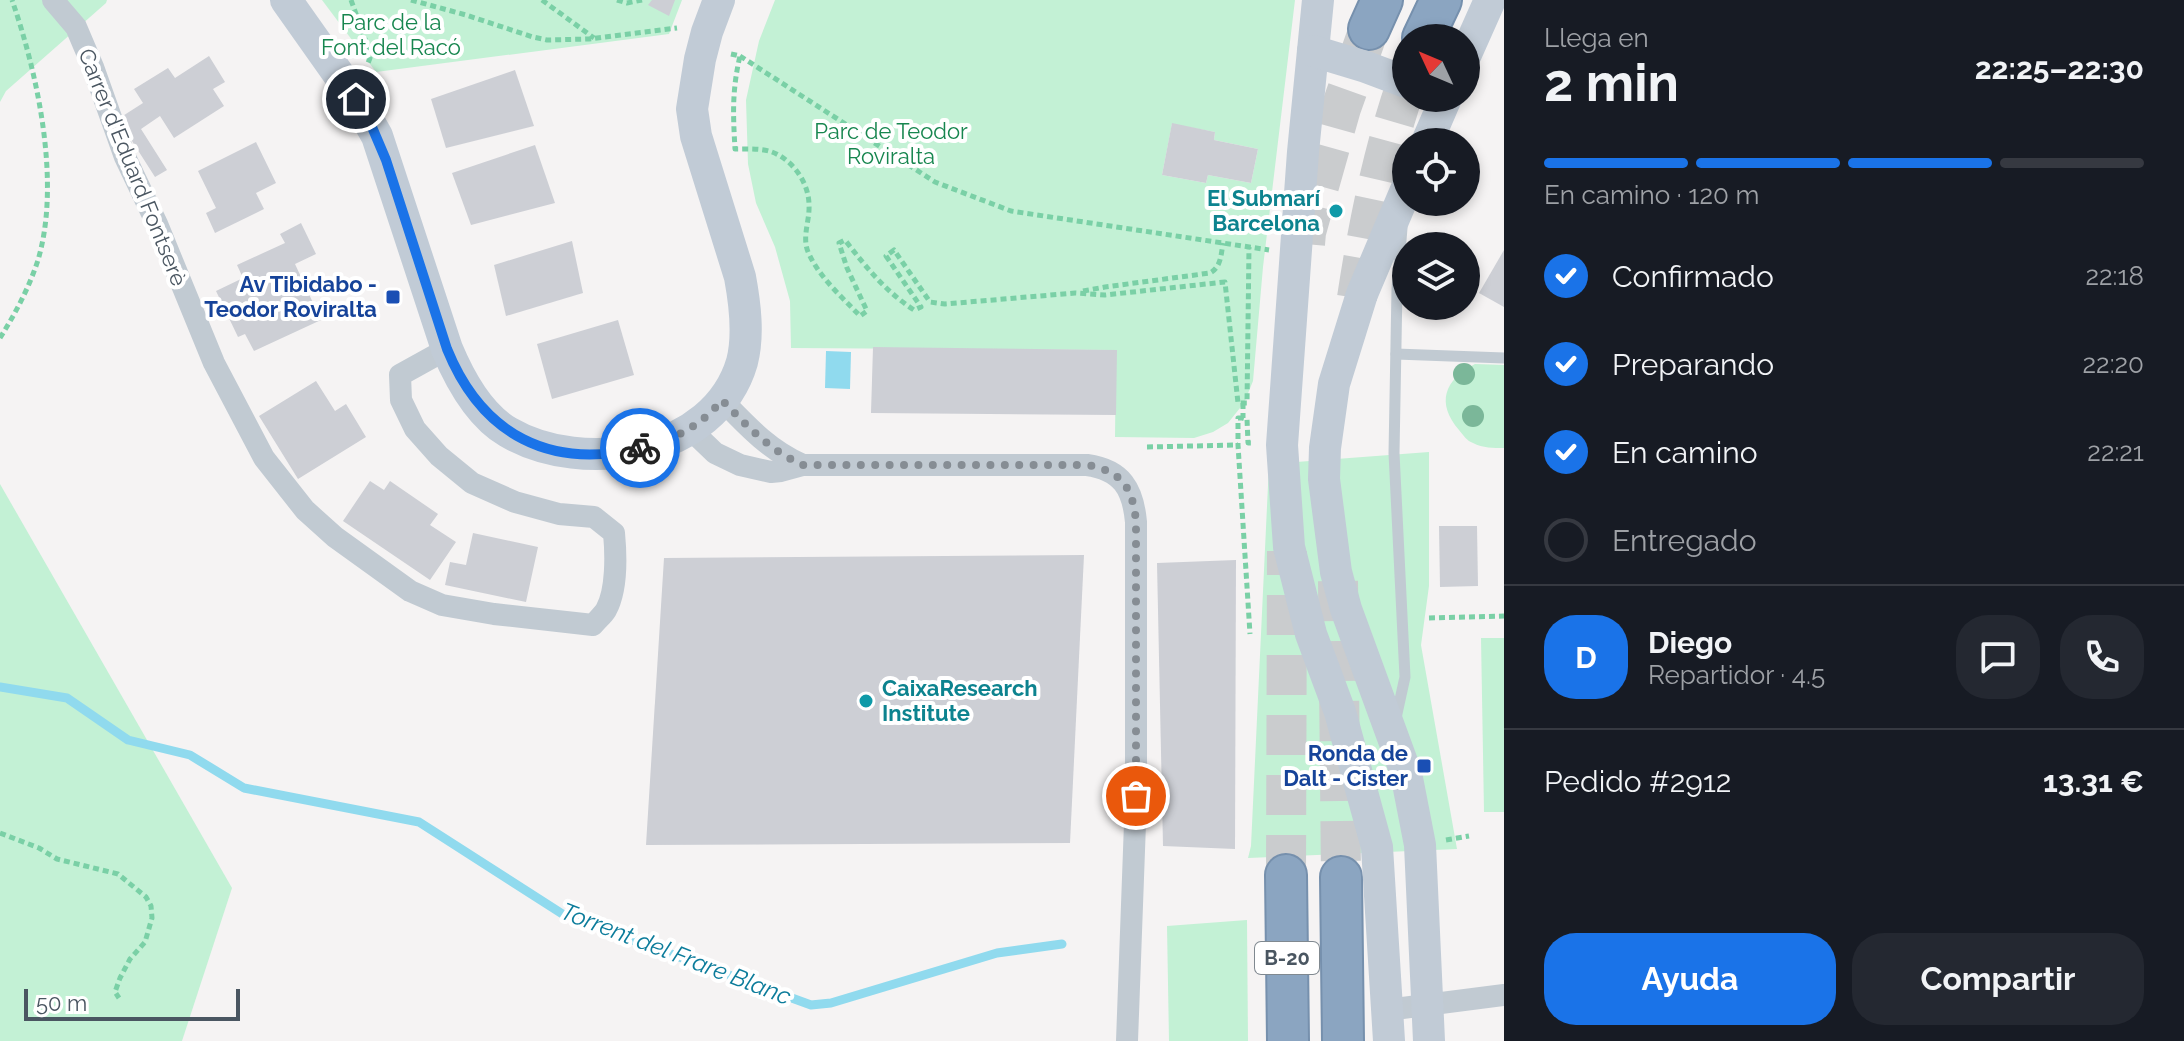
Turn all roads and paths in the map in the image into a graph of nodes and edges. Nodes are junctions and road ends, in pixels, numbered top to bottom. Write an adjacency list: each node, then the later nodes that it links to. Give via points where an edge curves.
1 (12, 0): 28 (path, via 44,137 48,190 38,259)
2 (53, 0): 29 (street, Carrer d'Eduard Fontserè, via 76,27 125,157 214,363 264,458 305,510 410,591 442,605 593,625 607,609 614,533 594,517 515,502 472,483 415,429 401,400 400,375)
3 (286, 0): 29 (street, via 373,128)
4 (351, 0): 20 (path)
5 (411, 0): 16 (path, via 533,37)
6 (542, 0): 16 (path)
7 (617, 0): 8 (path)
8 (642, 0)
9 (719, 0): 32 (street, via 700,59 692,109 744,300 744,353)
10 (1318, 0): 17 (street)
11 (1441, 0): 13 (highway)
12 (1490, 0): 14 (street)
13 (1430, 24)
14 (1479, 24)
15 (677, 28): 16 (path)
16 (595, 38)
17 (1313, 51): 21 (street); 48 (street, via 1282,445 1289,547 1377,847)
18 (727, 52): 19 (path)
19 (740, 56): 24 (path, via 935,182 1011,211); 27 (path, via 733,82 735,149 770,151 799,175 809,205 808,254 860,316 867,311 839,243 845,240 884,287 914,310 921,307 886,256 894,250 930,302)
20 (370, 58)
21 (1392, 77)
22 (1395, 216): 41 (street, via 1362,294 1334,384 1324,479 1336,572)
23 (1403, 216): 30 (lane)
24 (1223, 243): 25 (path); 27 (path, via 1214,272)
25 (1249, 247): 26 (path); 33 (path)
26 (1273, 251)
27 (1075, 293): 33 (path, via 1105,295 1225,282 1238,403)
28 (0, 338)
29 (447, 349): 34 (street, via 479,405 506,431 529,442 589,455 660,443)
30 (1396, 354): 31 (lane); 41 (lane, via 1394,453 1405,677)
31 (1504, 358)
32 (722, 400): 34 (street); 37 (street, via 762,440)
33 (1243, 403): 35 (path)
34 (690, 429): 37 (street, via 715,453 740,465 771,472)
35 (1238, 445): 36 (path); 40 (path)
36 (1147, 447)
37 (803, 465): 49 (street, via 1087,465 1117,477 1132,496 1136,796)
38 (1504, 616): 39 (path)
39 (1429, 618)
40 (1250, 634)
41 (1392, 734): 47 (street, via 1406,773 1422,856)
42 (0, 833): 46 (path, via 57,859 118,874 146,897 152,918 145,942 120,978 115,992)
43 (1286, 875): 50 (highway, B-20)
44 (1341, 877): 51 (highway, B-20)
45 (1504, 995): 47 (street)
46 (119, 998)
47 (1428, 1005): 48 (street); 52 (street)
48 (1388, 1026)
49 (1127, 1041)
50 (1288, 1041)
51 (1343, 1041)
52 (1429, 1041)

